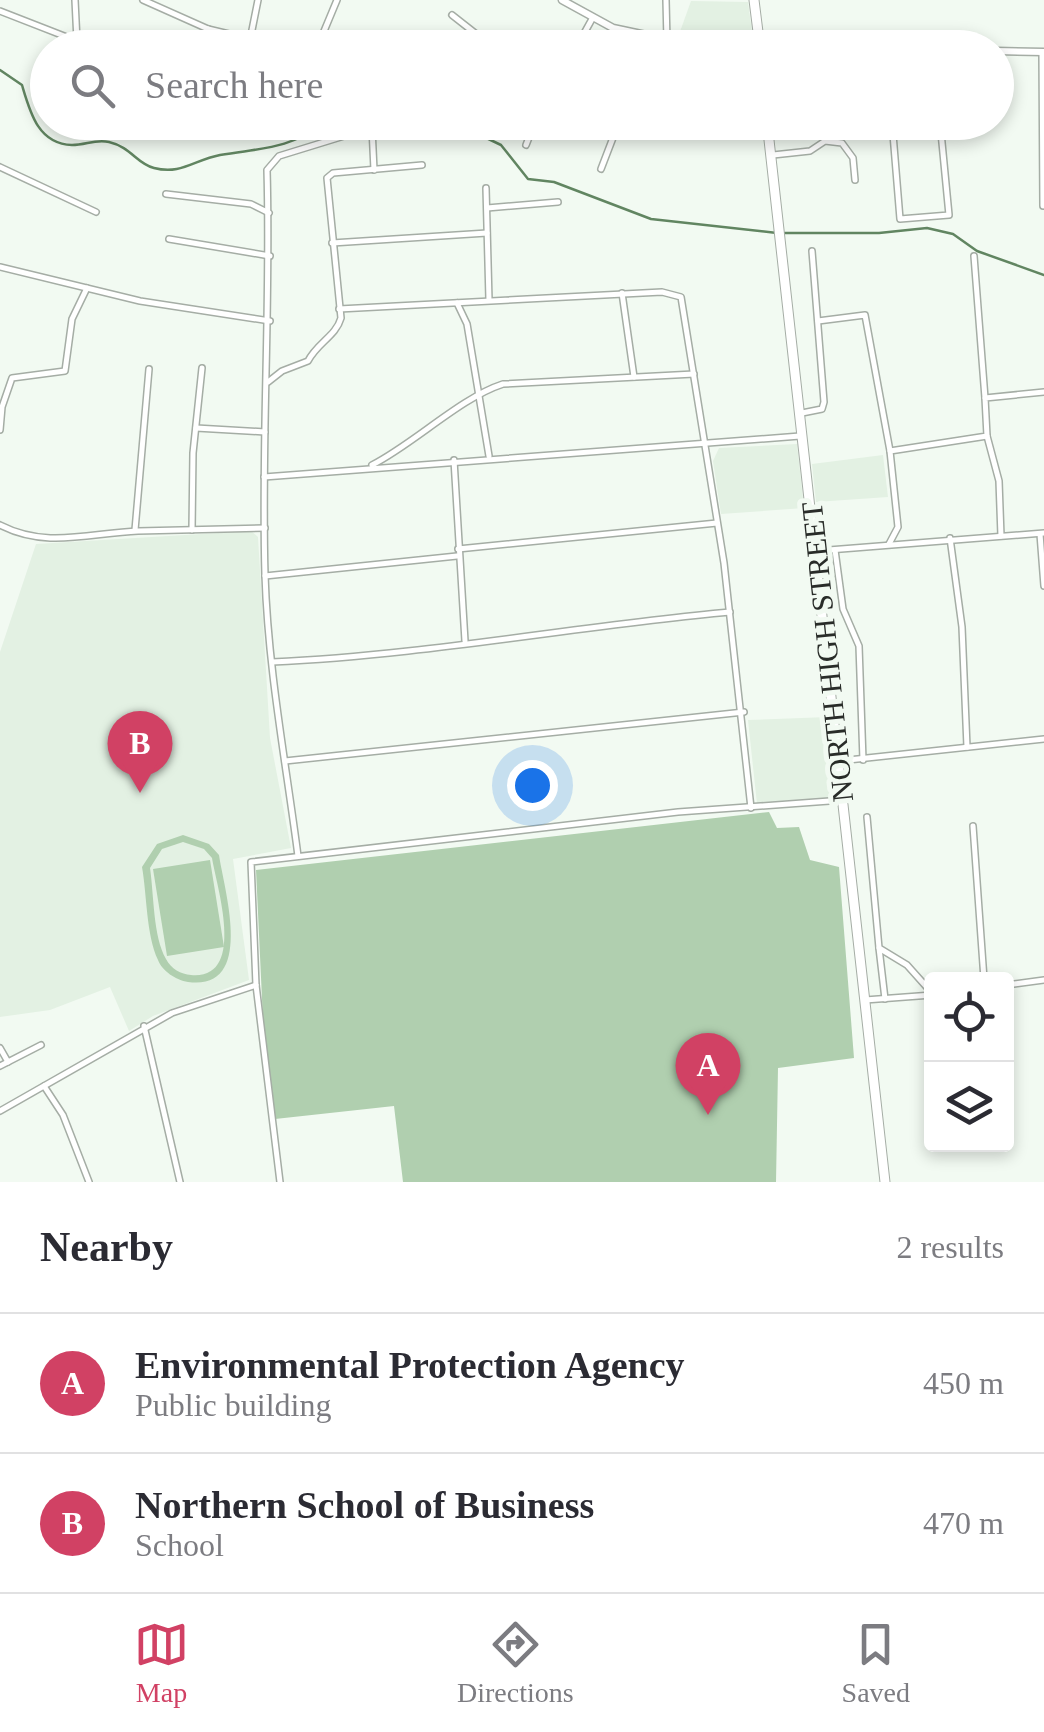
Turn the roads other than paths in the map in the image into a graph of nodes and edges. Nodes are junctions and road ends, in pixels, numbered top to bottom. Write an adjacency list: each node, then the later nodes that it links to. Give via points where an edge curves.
1 (75, 0): 14 (street)
2 (143, 0): 9 (street)
3 (164, 0): 9 (street)
4 (258, 0): 16 (street)
5 (337, 0): 17 (street)
6 (562, 0): 12 (street)
7 (666, 0): 21 (street)
8 (754, 0): 22 (highway)
9 (160, 7): 15 (street)
10 (0, 11): 13 (street)
11 (452, 15): 18 (street)
12 (592, 19): 19 (street); 20 (street)
13 (49, 30)
14 (76, 30)
15 (208, 30)
16 (252, 30)
17 (324, 30)
18 (471, 30)
19 (586, 30)
20 (619, 30)
21 (667, 30)
22 (758, 30)
23 (1014, 51): 24 (street)
24 (1043, 52): 42 (street)
25 (328, 140): 45 (street, via 271,162)
26 (373, 140): 37 (street)
27 (528, 140): 32 (street)
28 (613, 140): 36 (street)
29 (769, 140): 33 (highway, NORTH HIGH STREET)
30 (894, 140): 31 (street, via 900,218 949,215)
31 (942, 140)
32 (526, 145)
33 (770, 155): 38 (street, via 842,143); 68 (highway, NORTH HIGH STREET)
34 (422, 165): 37 (street)
35 (0, 166): 44 (street)
36 (602, 168)
37 (374, 170): 48 (street, via 327,178)
38 (856, 180)
39 (486, 188): 43 (street)
40 (166, 194): 45 (street, via 251,204)
41 (558, 202): 43 (street)
42 (1043, 206)
43 (486, 208): 46 (street)
44 (96, 212)
45 (268, 214): 50 (street)
46 (487, 233): 48 (street); 55 (street)
47 (169, 239): 50 (street)
48 (332, 243): 57 (street)
49 (812, 251): 59 (street)
50 (270, 256): 58 (street)
51 (974, 256): 67 (street)
52 (0, 267): 53 (street)
53 (88, 288): 58 (street); 70 (street, via 72,319 65,371 12,378)
54 (622, 293): 55 (street); 62 (street, via 681,297); 63 (street)
55 (489, 300): 56 (street)
56 (457, 303): 57 (street); 66 (street, via 467,324)
57 (339, 309): 64 (street, via 338,330 308,361)
58 (270, 321): 64 (street)
59 (818, 321): 68 (street, via 824,402 822,409); 75 (street, via 865,315)
60 (202, 368): 69 (street)
61 (149, 369): 83 (street)
62 (694, 374): 63 (street); 74 (street)
63 (634, 377): 66 (street, via 521,382)
64 (268, 382): 71 (street)
65 (1044, 392): 67 (street)
66 (476, 394): 76 (street); 78 (street, via 418,440)
67 (985, 398): 73 (street)
68 (802, 413): 72 (highway, NORTH HIGH STREET)
69 (196, 428): 71 (street); 84 (street)
70 (0, 430)
71 (265, 432): 79 (street)
72 (804, 436): 74 (street); 91 (highway, NORTH HIGH STREET)
73 (987, 436): 75 (street); 86 (street, via 999,481)
74 (701, 443): 76 (street); 80 (street)
75 (890, 452): 88 (street, via 898,527)
76 (489, 456): 77 (street)
77 (454, 460): 78 (street); 90 (street)
78 (368, 468): 79 (street)
79 (264, 477): 82 (street)
80 (717, 523): 90 (street); 94 (street)
81 (0, 525): 83 (street, via 31,539)
82 (265, 528): 84 (street); 92 (street)
83 (135, 531): 84 (street)
84 (192, 531)
85 (1042, 533): 86 (street); 93 (street)
86 (1001, 536): 87 (street)
87 (950, 538): 88 (street); 99 (street)
88 (888, 544): 89 (street)
89 (835, 550): 91 (street); 100 (street, via 862,673)
90 (458, 552): 92 (street); 95 (street)
91 (816, 552): 102 (highway, NORTH HIGH STREET)
92 (265, 576): 96 (street)
93 (1044, 586)
94 (730, 612): 95 (street); 97 (street)
95 (465, 642): 96 (street)
96 (272, 662): 101 (street)
97 (744, 712): 101 (street); 104 (street)
98 (1044, 739): 99 (street)
99 (967, 747): 100 (street)
100 (863, 760): 102 (street)
101 (286, 761): 107 (street)
102 (839, 761): 103 (highway, NORTH HIGH STREET)
103 (844, 800): 104 (street); 116 (highway, NORTH HIGH STREET)
104 (751, 808): 107 (street)
105 (867, 817): 108 (street)
106 (973, 826): 109 (street)
107 (298, 856): 113 (street, via 257,860 249,867)
108 (879, 948): 111 (street, via 909,961); 115 (street)
109 (983, 972)
110 (1044, 980): 112 (street)
111 (924, 983)
112 (1014, 984)
113 (256, 985): 117 (street); 126 (street)
114 (924, 995): 115 (street)
115 (885, 999): 116 (street)
116 (865, 1000): 127 (highway, NORTH HIGH STREET)
117 (144, 1026): 122 (street); 125 (street)
118 (42, 1045): 120 (street)
119 (0, 1048): 120 (street)
120 (8, 1062): 121 (street)
121 (0, 1066)
122 (44, 1086): 123 (street); 124 (street)
123 (0, 1111)
124 (89, 1182)
125 (180, 1182)
126 (280, 1182)
127 (885, 1182)

